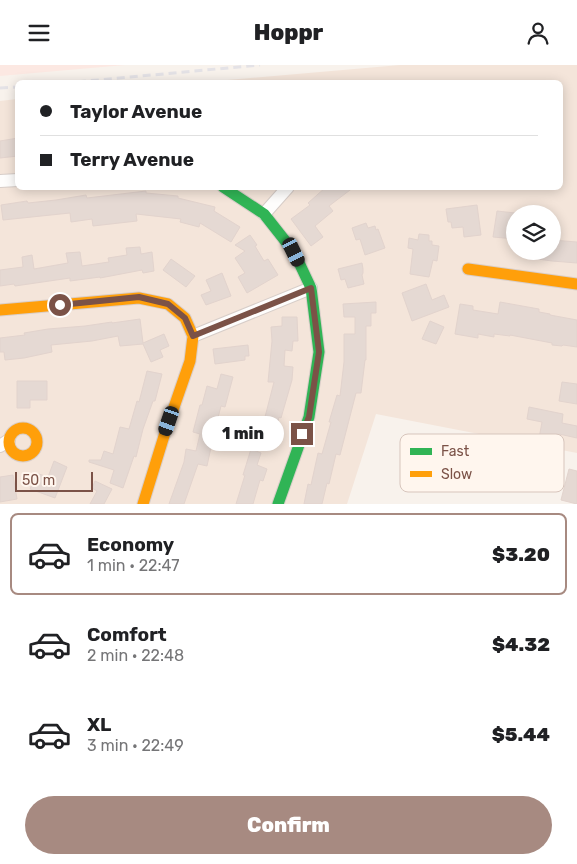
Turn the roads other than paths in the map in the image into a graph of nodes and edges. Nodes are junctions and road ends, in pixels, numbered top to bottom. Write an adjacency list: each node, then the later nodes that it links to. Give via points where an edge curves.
1 (15, 180): 2 (street)
2 (0, 181)
3 (228, 190): 5 (street)
4 (285, 190): 5 (street)
5 (264, 214): 8 (street, via 294,252)
6 (468, 269): 7 (street)
7 (577, 284)
8 (311, 288): 10 (street); 12 (street, via 319,352 309,417)
9 (0, 310): 10 (street, via 139,297 168,304 185,318)
10 (193, 336): 11 (street, via 190,361)
11 (144, 504)
12 (278, 504)

